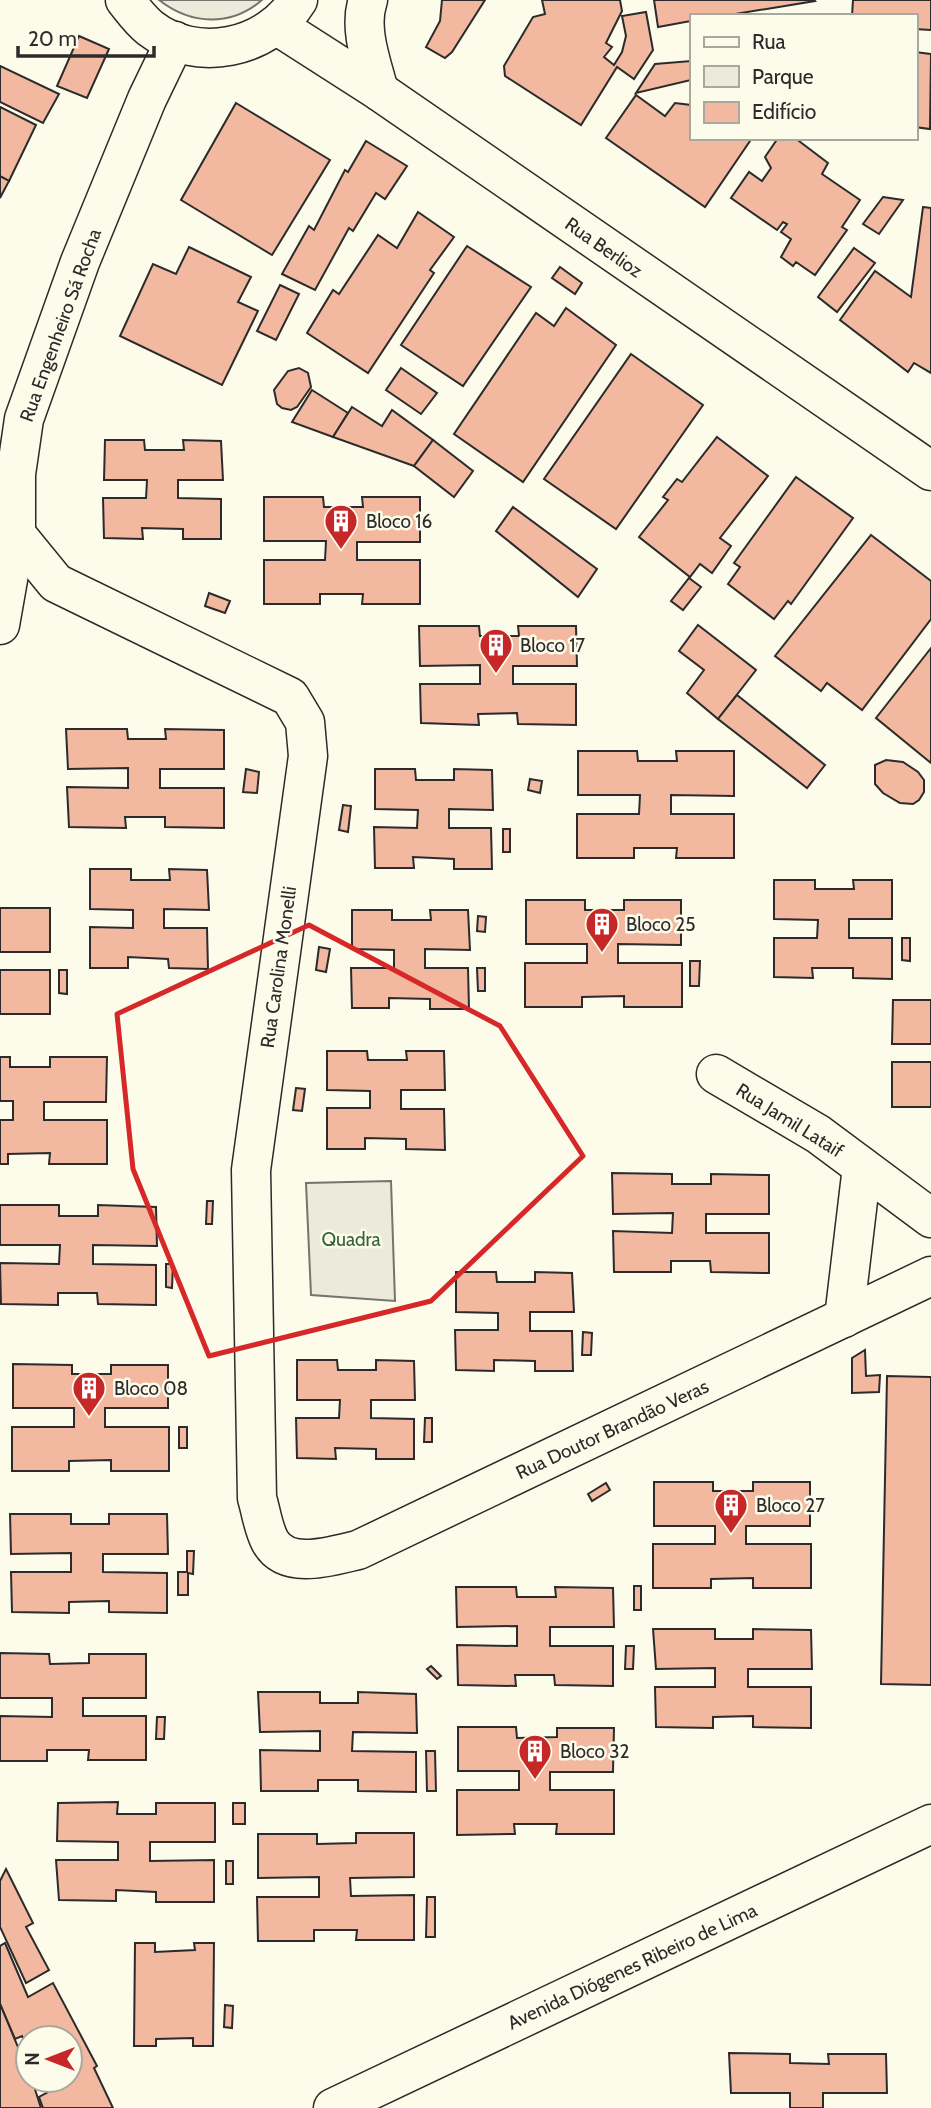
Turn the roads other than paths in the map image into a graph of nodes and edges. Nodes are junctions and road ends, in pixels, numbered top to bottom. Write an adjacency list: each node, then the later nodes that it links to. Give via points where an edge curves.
1 (125, 0): 4 (street, via 151,29)
2 (368, 0): 5 (street, via 367,40)
3 (287, 13): 4 (street, via 247,42 228,47 208,48); 5 (street, Rua Berlioz)
4 (175, 40): 7 (street, Rua Engenheiro Sá Rocha, via 80,262 24,419 16,474)
5 (379, 91): 6 (street, Rua Berlioz)
6 (931, 471)
7 (16, 534): 8 (street, Rua Engenheiro Sá Rocha); 14 (street, Rua Carolina Monelli, via 56,583 290,697 305,722 308,756 251,1170 257,1498 271,1542)
8 (0, 625)
9 (716, 1074): 10 (street, Rua Jamil Lataif, via 818,1134)
10 (862, 1167): 11 (street, Rua Jamil Lataif); 13 (street, Rua Jamil Lataif)
11 (931, 1218)
12 (931, 1276): 13 (street, Rua Doutor Brandão Veras)
13 (844, 1318): 14 (street, Rua Doutor Brandão Veras, via 358,1550 320,1559)
14 (287, 1556)
15 (931, 1824): 16 (street, Avenida Diógenes Ribeiro de Lima)
16 (333, 2108)

